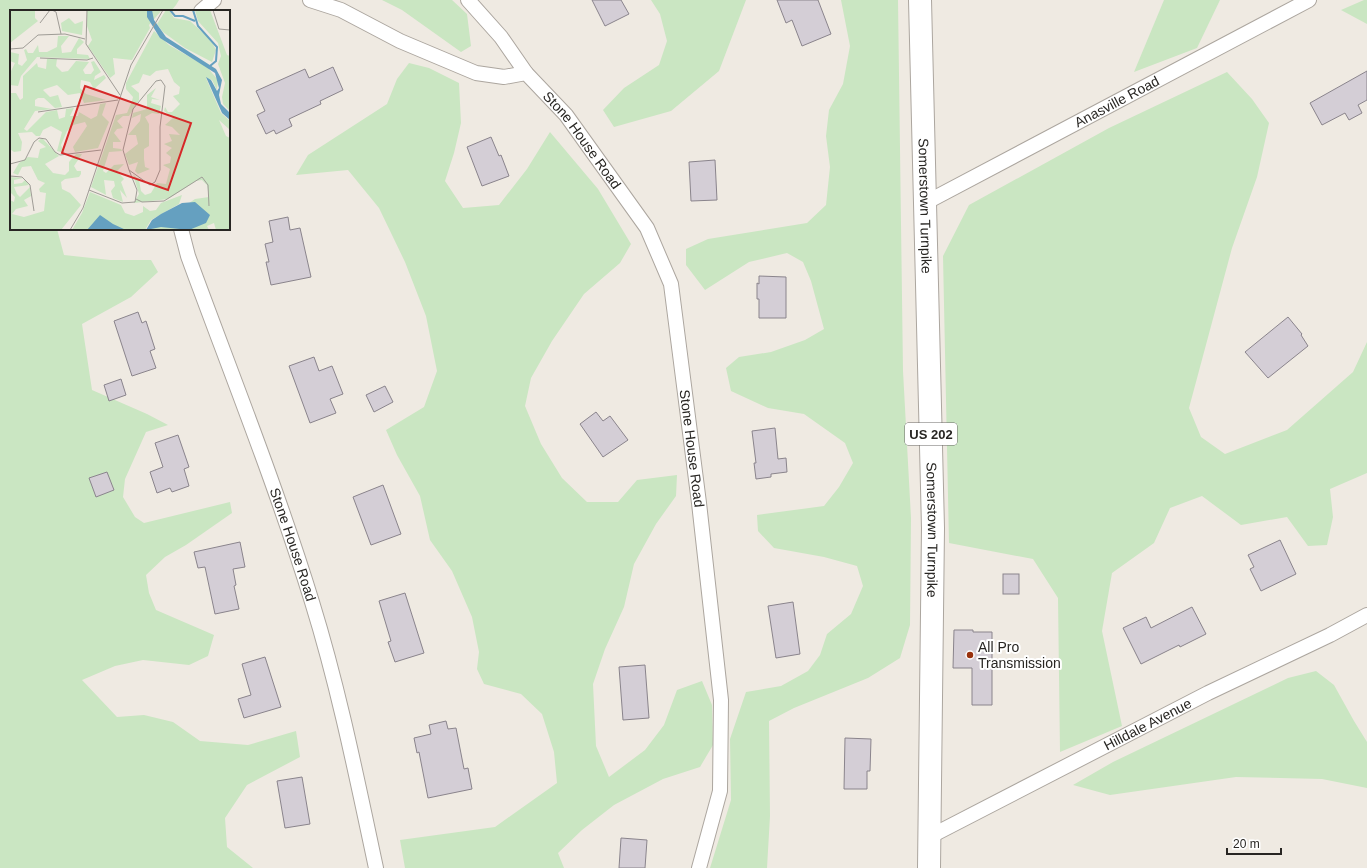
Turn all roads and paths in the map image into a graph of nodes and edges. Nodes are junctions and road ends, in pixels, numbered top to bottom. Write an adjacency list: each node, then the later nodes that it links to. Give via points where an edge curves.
1 (214, 0): 6 (street)
2 (310, 0): 7 (street, via 341,10 400,41 476,74 504,77)
3 (468, 0): 7 (street, Stone House Road, via 501,37)
4 (920, 0): 8 (main road, Somerstown Turnpike / US 202)
5 (1309, 0): 8 (street, Anasville Road)
6 (202, 10)
7 (526, 73): 13 (street, Stone House Road, via 566,115 647,228 671,284 721,700 720,791)
8 (925, 203): 11 (main road, Somerstown Turnpike / US 202, via 933,528)
9 (181, 230): 12 (street, Stone House Road, via 188,256 292,539 313,604 339,698)
10 (1367, 615): 11 (street, Hilldale Avenue, via 1208,693)
11 (929, 837): 14 (main road, Somerstown Turnpike / US 202)
12 (376, 868)
13 (699, 868)
14 (929, 868)

